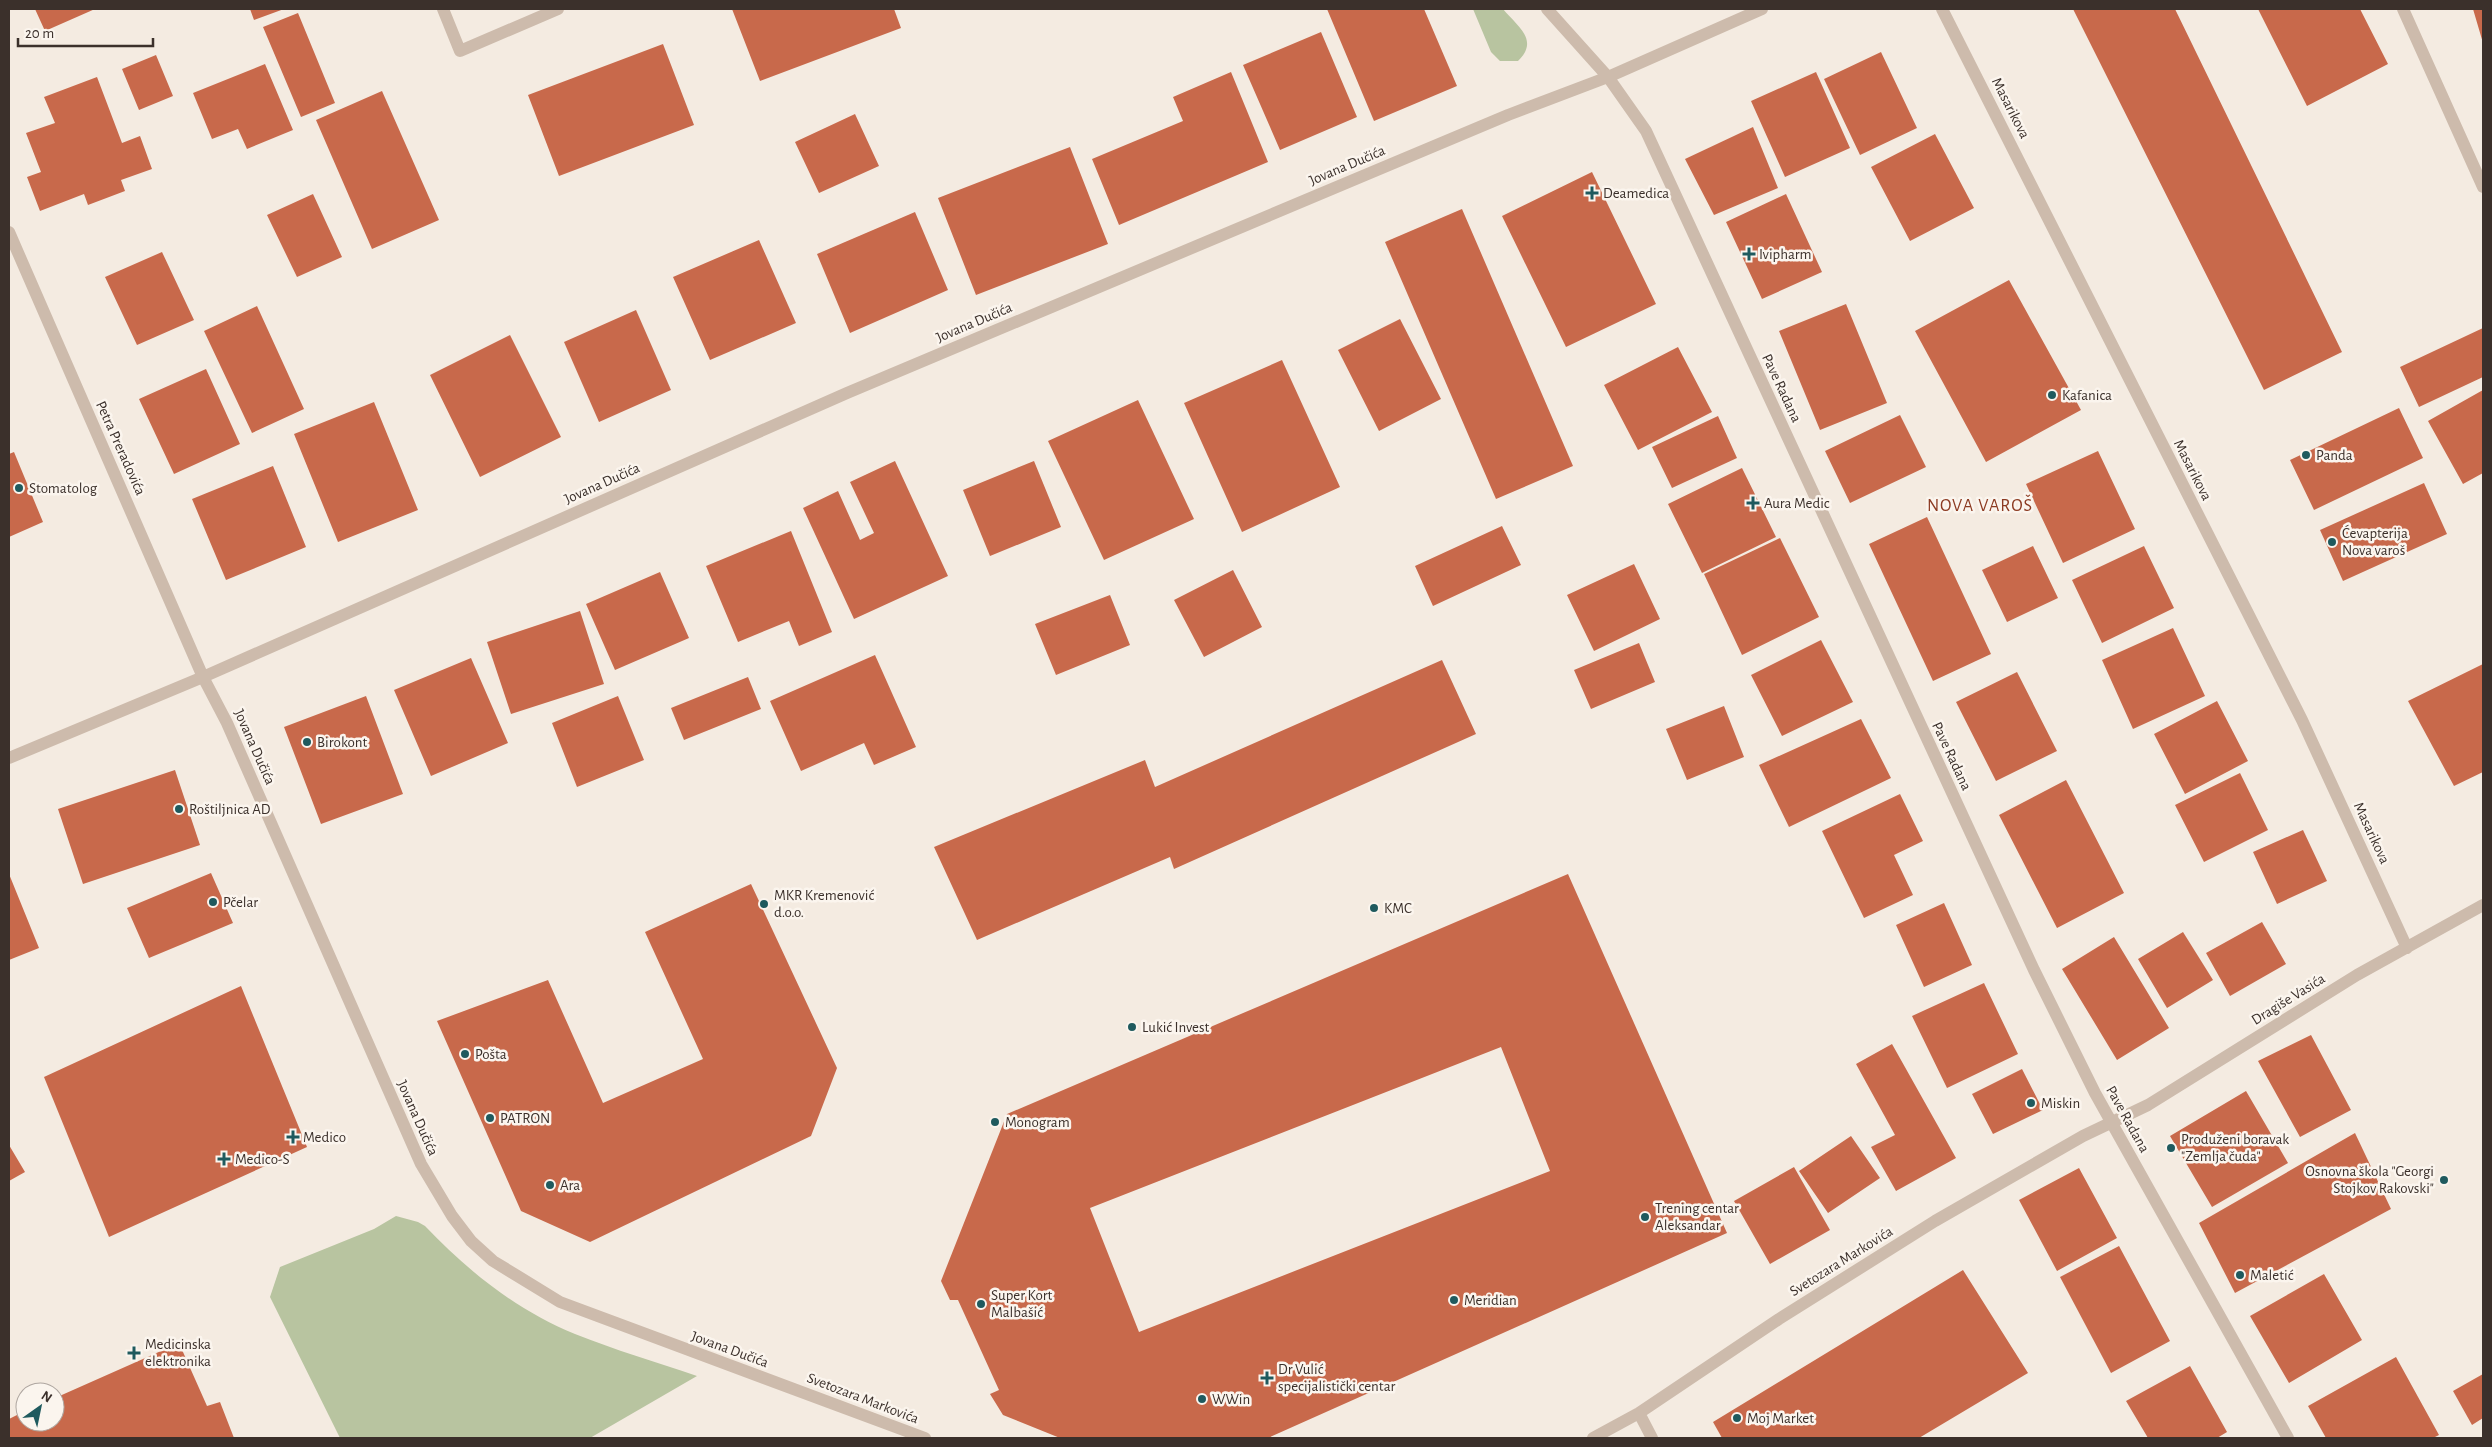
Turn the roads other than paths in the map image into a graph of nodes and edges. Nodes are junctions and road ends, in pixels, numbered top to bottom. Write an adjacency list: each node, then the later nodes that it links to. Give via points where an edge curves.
1 (443, 9): 2 (street, via 460,51)
2 (558, 9)
3 (1547, 9): 7 (street, Pave Radana)
4 (1762, 9): 7 (street, Jovana Dučića)
5 (1942, 9): 13 (street, Masarikova, via 2302,720)
6 (2403, 9): 8 (street)
7 (1608, 77): 10 (street, Jovana Dučića, via 1508,115 847,393); 14 (street, Pave Radana, via 1650,140 2010,919)
8 (2483, 187)
9 (9, 232): 10 (street, Petra Preradovića)
10 (203, 677): 11 (street, Jovana Dučića); 15 (street, Jovana Dučića, via 228,723 420,1164 471,1241 493,1260 560,1302)
11 (9, 758)
12 (2483, 905): 13 (street, Dragiše Vasića)
13 (2407, 948): 14 (street, Dragiše Vasića, via 2357,975 2148,1105)
14 (2112, 1122): 16 (street, Svetozara Markovića, via 1935,1221); 20 (street, Pave Radana)
15 (791, 1388): 17 (street, Svetozara Markovića)
16 (1639, 1412): 18 (street, Svetozara Markovića); 19 (street)
17 (924, 1438)
18 (1593, 1438)
19 (1652, 1438)
20 (2288, 1438)

